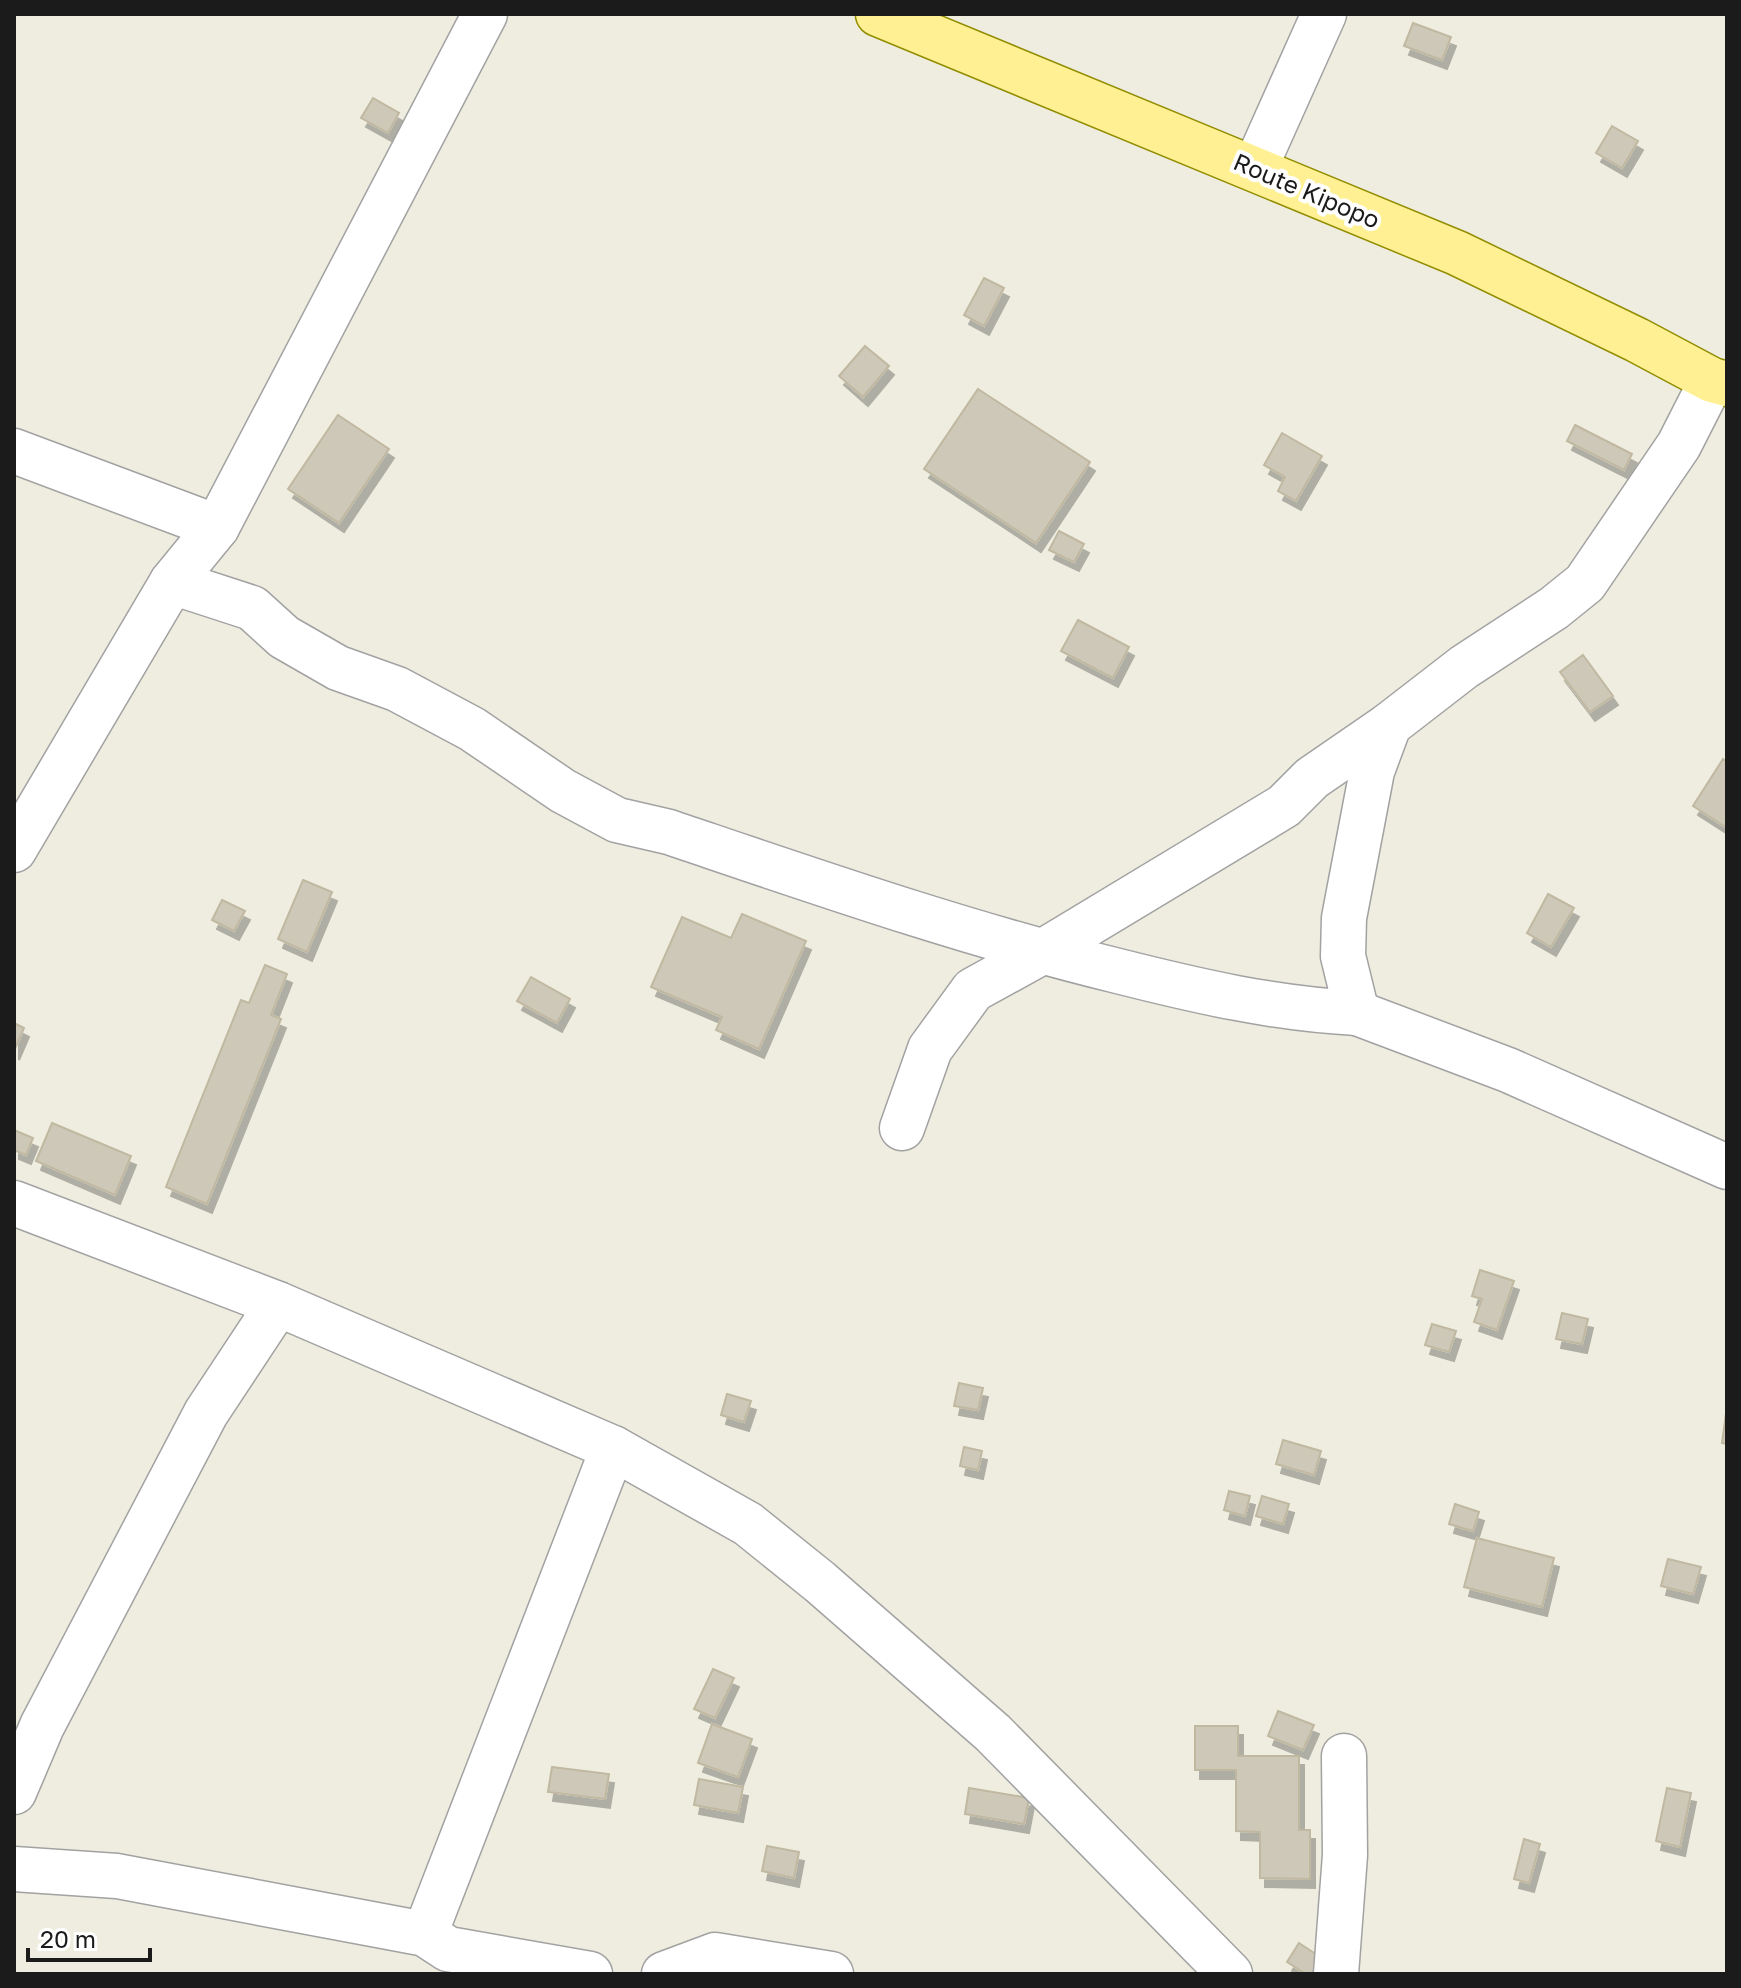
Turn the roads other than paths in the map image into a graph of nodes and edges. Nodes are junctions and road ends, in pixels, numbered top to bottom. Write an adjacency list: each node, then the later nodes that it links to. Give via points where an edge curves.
1 (485, 14): 7 (street)
2 (878, 14): 4 (main road, Route Kipopo)
3 (1324, 14): 4 (street)
4 (1255, 168): 5 (main road, Route Kipopo, via 1457,253)
5 (1719, 382): 9 (street, via 1585,583)
6 (14, 451): 7 (street)
7 (217, 527): 8 (street)
8 (172, 582): 10 (street); 11 (street, via 252,608 284,637 338,668 397,689 472,729 563,791 617,820)
9 (1389, 725): 11 (street, via 1312,778 1284,806); 12 (street, via 1372,771 1344,918 1343,956)
10 (14, 850)
11 (1042, 952): 12 (street, via 1246,1002); 13 (street, via 973,990 930,1049)
12 (1357, 1013): 14 (street, via 1508,1070)
13 (902, 1128)
14 (1727, 1167)
15 (14, 1203): 16 (street)
16 (278, 1304): 17 (street); 19 (street, via 206,1413 42,1726)
17 (613, 1448): 21 (street); 25 (street, via 748,1524 820,1582 993,1733)
18 (1344, 1756): 26 (street, via 1345,1855)
19 (14, 1792)
20 (14, 1869): 21 (street, via 117,1876)
21 (425, 1934): 22 (street, via 448,1949)
22 (590, 1974)
23 (664, 1974): 24 (street, via 715,1955)
24 (831, 1974)
25 (1230, 1974)
26 (1336, 1974)

